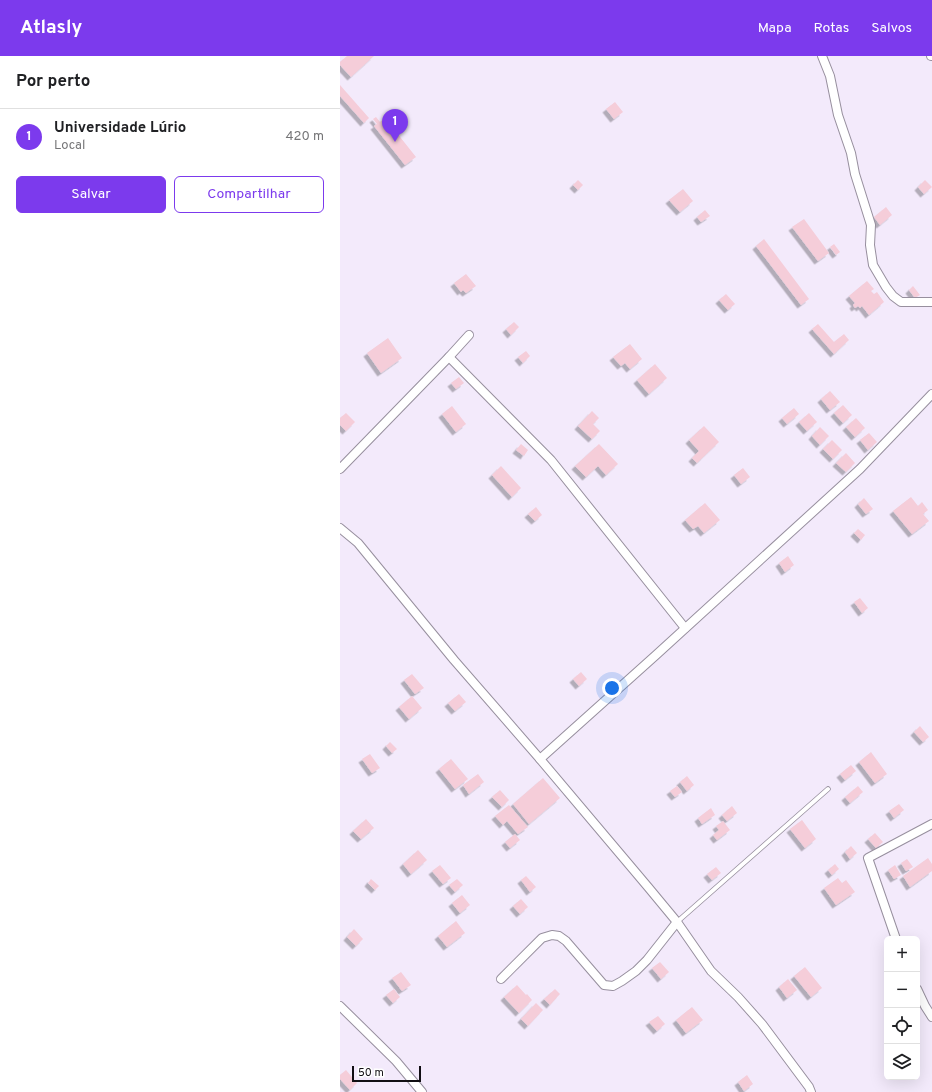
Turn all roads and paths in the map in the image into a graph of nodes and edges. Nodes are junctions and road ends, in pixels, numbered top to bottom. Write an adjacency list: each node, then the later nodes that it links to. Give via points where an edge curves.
1 (822, 56): 2 (street, via 830,76 838,115 871,225 873,265 893,296 901,302)
2 (932, 302)
3 (469, 335): 4 (street)
4 (449, 357): 6 (street); 8 (street, via 551,460)
5 (932, 394): 8 (street, via 860,469)
6 (340, 469)
7 (340, 528): 9 (street, via 358,543)
8 (685, 628): 9 (street)
9 (540, 759): 12 (street)
10 (828, 789): 12 (lane)
11 (932, 824): 13 (street, via 868,858)
12 (677, 922): 14 (street, via 647,960 622,982 613,986 604,985 566,941 552,935 542,938); 19 (street, via 711,971 762,1024)
13 (895, 936)
14 (501, 979)
15 (920, 995): 17 (street)
16 (340, 1006): 18 (street, via 396,1061)
17 (932, 1016)
18 (422, 1092)
19 (811, 1092)

